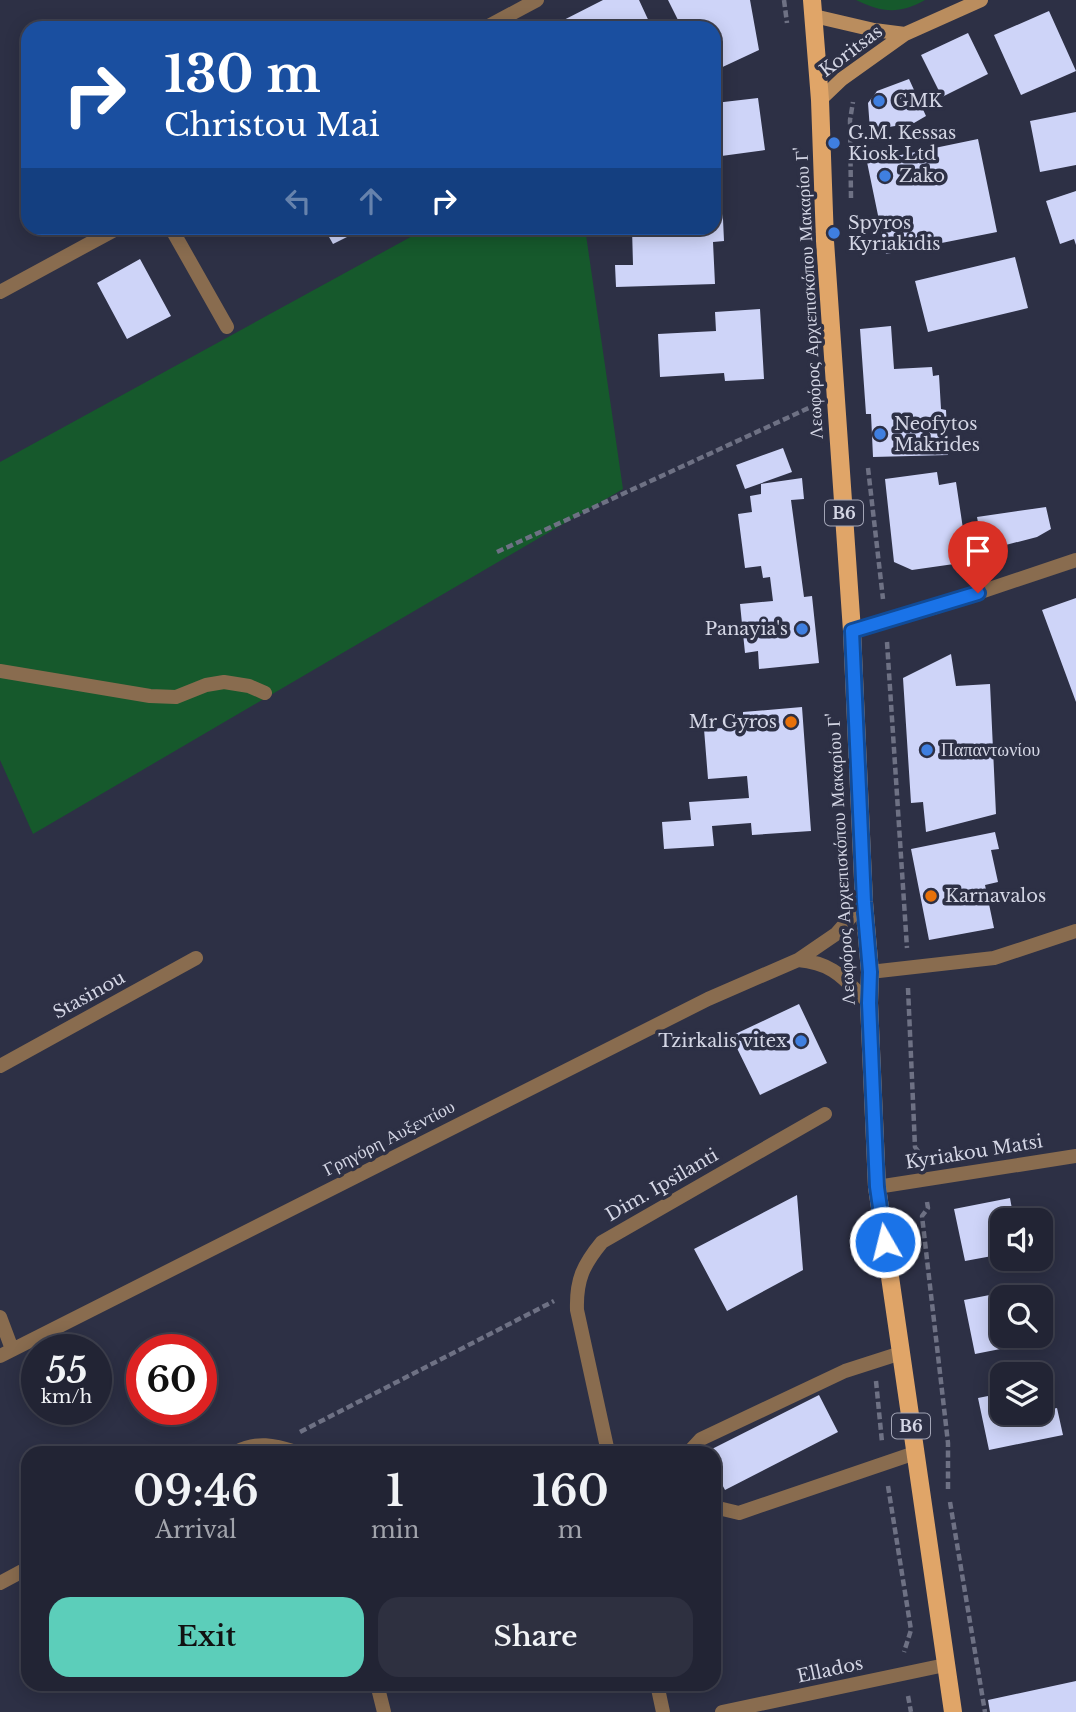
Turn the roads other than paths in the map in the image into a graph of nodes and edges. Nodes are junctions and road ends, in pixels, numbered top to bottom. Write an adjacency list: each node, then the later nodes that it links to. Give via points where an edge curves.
1 (537, 0): 4 (street)
2 (981, 0): 5 (street, Koritsas)
3 (813, 8): 5 (street, Koritsas, via 874,30); 6 (main road, Λεωφόρος Αρχιεπισκόπου Μακαρίου Γ' / B6)
4 (498, 21)
5 (905, 34): 6 (street, Koritsas)
6 (820, 100): 12 (main road, Λεωφόρος Αρχιεπισκόπου Μακαρίου Γ' / B6)
7 (105, 235): 9 (street)
8 (175, 235): 10 (street)
9 (0, 292)
10 (227, 327)
11 (1076, 560): 12 (street)
12 (852, 631): 15 (main road, Λεωφόρος Αρχιεπισκόπου Μακαρίου Γ' / B6)
13 (0, 671): 14 (street, via 150,696 176,697 224,682)
14 (265, 693)
15 (864, 902): 18 (street, Γρηγόρη Αυξεντίου, via 836,934); 19 (main road, Λεωφόρος Αρχιεπισκόπου Μακαρίου Γ' / B6)
16 (1076, 931): 19 (street, via 994,958)
17 (197, 958): 21 (street, Stasinou)
18 (798, 960): 20 (street, via 818,961 831,968); 26 (street, Γρηγόρη Αυξεντίου, via 708,999)
19 (870, 972): 20 (main road, Λεωφόρος Αρχιεπισκόπου Μακαρίου Γ' / B6)
20 (869, 1003): 24 (main road, Λεωφόρος Αρχιεπισκόπου Μακαρίου Γ' / B6)
21 (0, 1066)
22 (825, 1114): 30 (street, Dim. Ipsilanti, via 602,1242 586,1262 576,1289 577,1310)
23 (1076, 1156): 24 (street, Kyriakou Matsi)
24 (877, 1187): 27 (main road, Λεωφόρος Αρχιεπισκόπου Μακαρίου Γ' / B6)
25 (0, 1317): 26 (street)
26 (6, 1353)
27 (901, 1353): 31 (street, via 833,1377); 32 (main road, Λεωφόρος Αρχιεπισκόπου Μακαρίου Γ' / B6)
28 (247, 1446): 29 (street)
29 (278, 1446)
30 (607, 1446)
31 (695, 1446)
32 (915, 1453): 33 (street, via 739,1513); 36 (main road, Λεωφόρος Αρχιεπισκόπου Μακαρίου Γ' / B6)
33 (721, 1509)
34 (21, 1572): 35 (street)
35 (0, 1583)
36 (945, 1665): 41 (street, Ellados); 42 (main road, Λεωφόρος Αρχιεπισκόπου Μακαρίου Γ' / B6)
37 (379, 1691): 39 (street)
38 (658, 1691): 40 (street)
39 (384, 1712)
40 (663, 1712)
41 (722, 1712)
42 (953, 1712)

